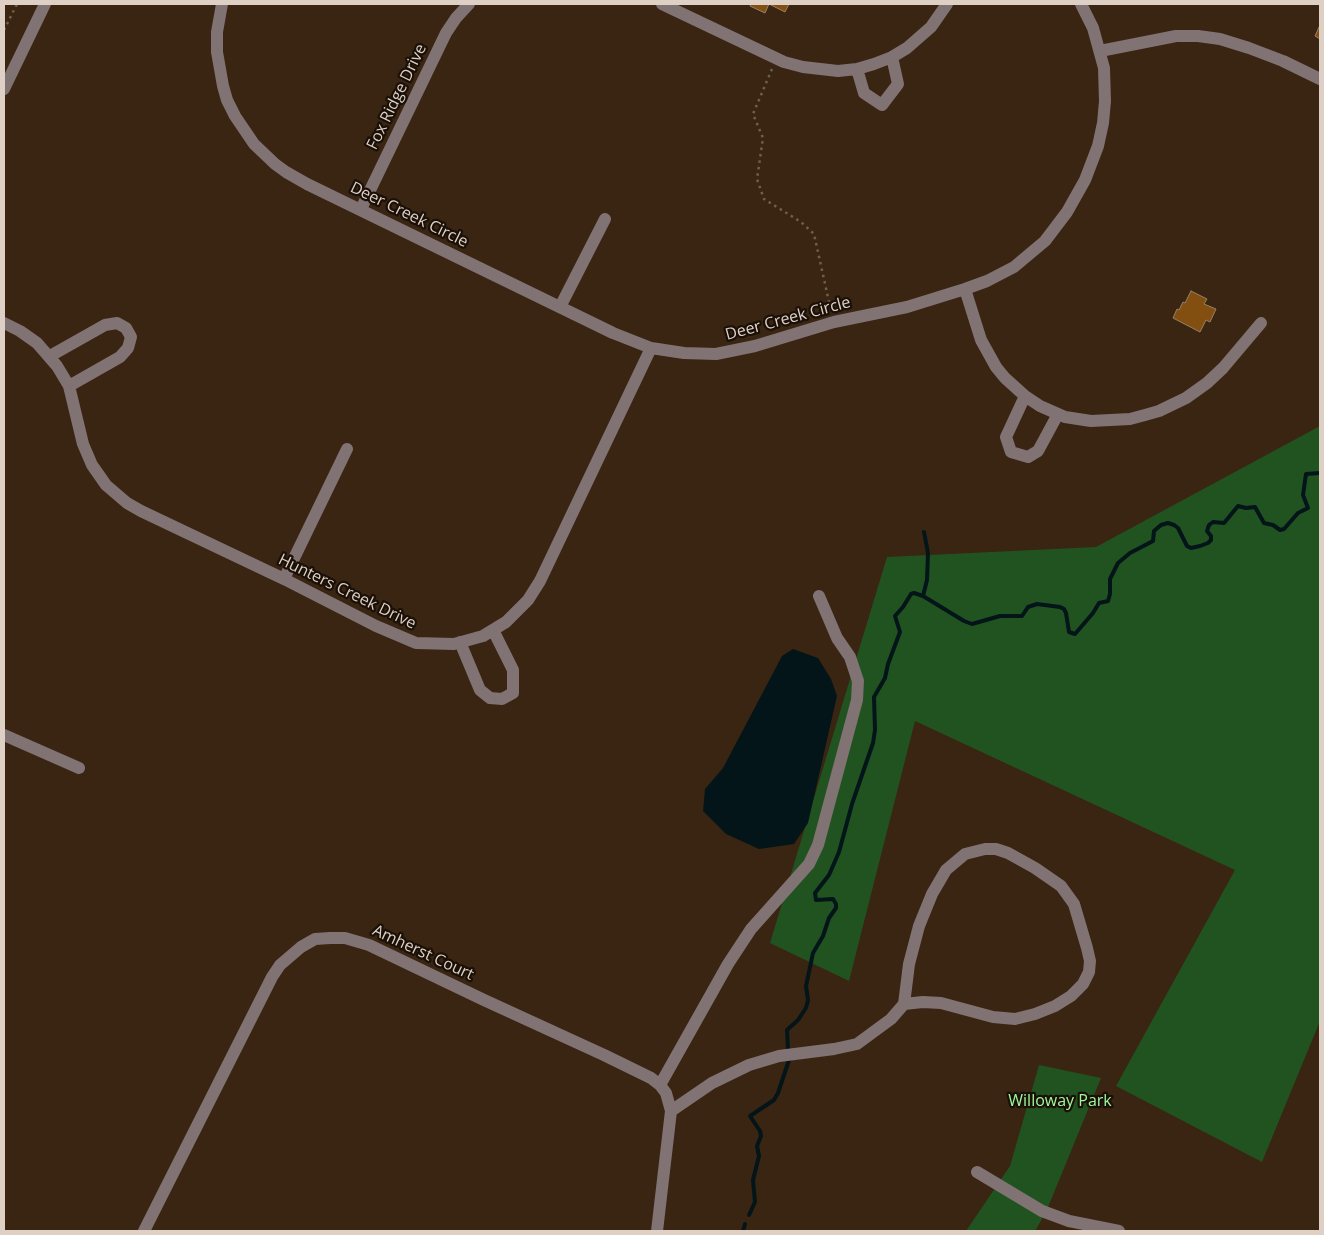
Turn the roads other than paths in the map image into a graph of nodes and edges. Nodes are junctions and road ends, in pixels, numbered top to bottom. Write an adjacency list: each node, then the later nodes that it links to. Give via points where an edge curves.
1 (46, 4): 11 (street)
2 (221, 4): 12 (street, Deer Creek Circle, via 217,32 218,66 228,100 243,128 264,154 286,172)
3 (469, 4): 12 (street, Fox Ridge Drive, via 446,33)
4 (662, 4): 9 (street, via 777,59 822,70)
5 (947, 4): 8 (street, via 921,37)
6 (1081, 4): 7 (street, Deer Creek Circle)
7 (1100, 51): 10 (street, via 1176,36 1198,36 1248,48); 14 (street, Deer Creek Circle, via 1105,84 1102,124 1092,162 1077,196 1056,227 1030,255 1001,274)
8 (892, 57): 9 (street); 9 (street, via 898,84 882,105 864,93)
9 (857, 69)
10 (1320, 79)
11 (4, 89)
12 (361, 209): 15 (street, Deer Creek Circle)
13 (605, 218): 15 (street)
14 (965, 289): 18 (street, Deer Creek Circle, via 716,354); 21 (street, via 987,353 1005,378)
15 (560, 307): 18 (street, Deer Creek Circle)
16 (4, 323): 19 (street, Hunters Creek Drive, via 26,335)
17 (1261, 323): 22 (street, via 1223,368 1173,404 1145,415 1105,422 1078,420)
18 (651, 348): 26 (street, Hunters Creek Drive, via 540,581 528,600)
19 (50, 356): 20 (street, Hunters Creek Drive); 20 (street, via 105,325 117,323 126,328 131,336 128,348 120,357)
20 (69, 386): 24 (street, Hunters Creek Drive, via 87,455 99,476 115,493 141,512)
21 (1025, 396): 22 (street); 22 (street, via 1006,437 1011,452 1028,457 1038,451)
22 (1058, 414)
23 (347, 449): 24 (street)
24 (284, 579): 27 (street, Hunters Creek Drive, via 416,643)
25 (819, 596): 31 (street, via 837,638 850,657 858,681 858,700 818,845 810,864 751,929)
26 (493, 630): 27 (street, Hunters Creek Drive); 27 (street, via 514,670 513,693 502,699 490,698 480,690)
27 (460, 642)
28 (4, 735): 29 (street)
29 (79, 768)
30 (904, 1004): 30 (street, via 941,1003 993,1017 1015,1019 1055,1006 1071,996 1089,972 1090,961 1074,904 1061,886 1008,853 985,849 965,854 946,870 922,918 909,964); 32 (street, via 891,1019 857,1044 778,1056 749,1065)
31 (660, 1085): 32 (street); 34 (street, Amherst Court, via 604,1054 369,945 345,938 315,939 290,955 272,977)
32 (671, 1110): 35 (street)
33 (977, 1172): 36 (street, via 1042,1211 1069,1221)
34 (144, 1231)
35 (657, 1231)
36 (1119, 1231)

